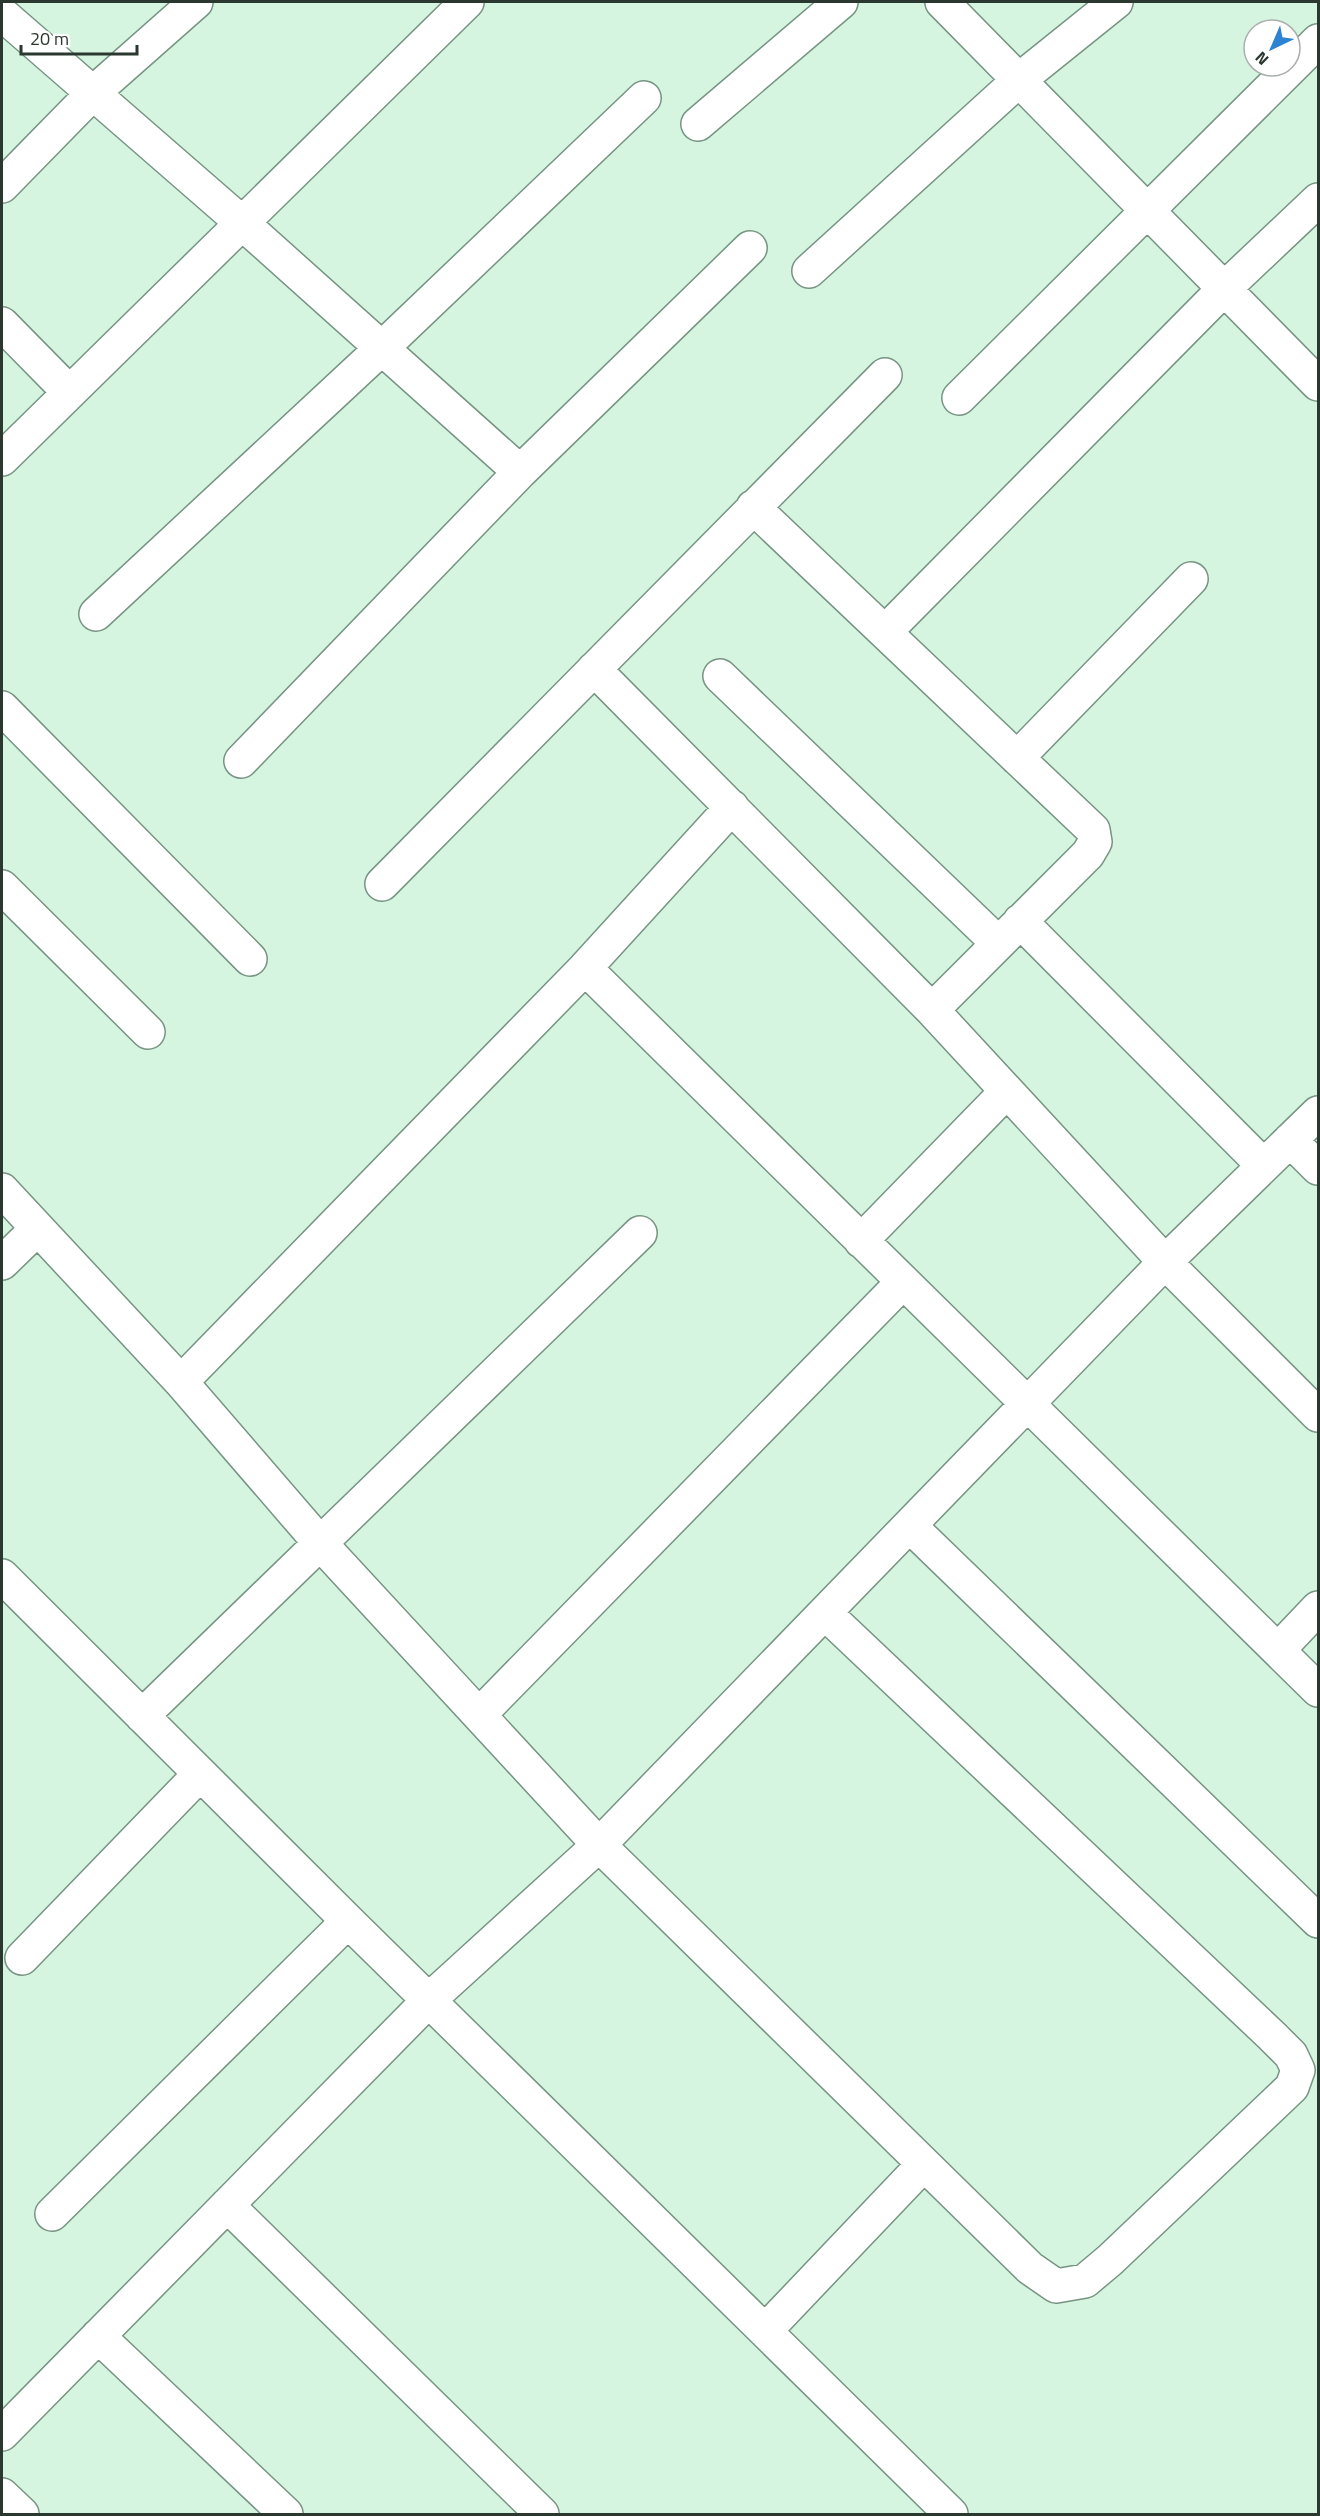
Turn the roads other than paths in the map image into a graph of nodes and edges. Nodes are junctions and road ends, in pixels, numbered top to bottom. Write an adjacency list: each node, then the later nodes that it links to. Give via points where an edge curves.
1 (196, 2): 9 (street)
2 (467, 2): 15 (street)
3 (841, 2): 11 (street)
4 (942, 2): 8 (street)
5 (1116, 2): 8 (street)
6 (2, 14): 9 (street)
7 (1318, 41): 14 (street)
8 (1019, 80): 14 (street); 17 (street)
9 (93, 93): 12 (street); 15 (street)
10 (644, 98): 20 (street)
11 (698, 124)
12 (2, 186)
13 (1318, 200): 18 (street)
14 (1148, 212): 18 (street); 24 (street)
15 (241, 222): 20 (street); 23 (street)
16 (750, 248): 26 (street)
17 (809, 272)
18 (1225, 288): 22 (street); 30 (street)
19 (2, 324): 23 (street)
20 (382, 348): 26 (street); 29 (street)
21 (885, 375): 27 (street)
22 (1318, 384)
23 (69, 392): 25 (street)
24 (959, 398)
25 (2, 459)
26 (520, 472): 35 (street)
27 (753, 507): 30 (street); 31 (street)
28 (1191, 579): 34 (street)
29 (96, 614)
30 (885, 632): 34 (street)
31 (594, 669): 36 (street); 37 (street)
32 (720, 676): 39 (street)
33 (2, 708): 40 (street)
34 (1017, 758): 39 (street, via 1093,830 1095,842 1088,854)
35 (241, 761)
36 (732, 807): 41 (street); 42 (street)
37 (382, 885)
38 (2, 887): 43 (street)
39 (1009, 932): 42 (street); 47 (street)
40 (250, 959)
41 (585, 968): 52 (street); 56 (street)
42 (932, 1010): 44 (street)
43 (148, 1032)
44 (1007, 1091): 52 (street); 53 (street)
45 (1318, 1113): 46 (street)
46 (1290, 1140): 47 (street); 48 (street)
47 (1263, 1165): 53 (street)
48 (1318, 1168)
49 (2, 1190): 50 (street)
50 (38, 1229): 54 (street); 56 (street)
51 (640, 1233): 60 (street)
52 (861, 1241): 55 (street)
53 (1165, 1262): 57 (street); 58 (street)
54 (2, 1263)
55 (903, 1282): 57 (street); 66 (street)
56 (181, 1382): 60 (street)
57 (1028, 1406): 59 (street); 64 (street)
58 (1318, 1415)
59 (910, 1526): 63 (street); 71 (street)
60 (320, 1543): 66 (street); 67 (street)
61 (2, 1576): 67 (street)
62 (1318, 1608): 64 (street)
63 (825, 1613): 69 (street); 74 (street, via 1272,2036 1291,2055 1298,2070 1292,2086 1085,2281 1056,2286 1030,2268)
64 (1278, 1650): 65 (street)
65 (1318, 1690)
66 (479, 1715): 69 (street)
67 (142, 1716): 68 (street)
68 (200, 1774): 70 (street); 72 (street)
69 (598, 1845): 73 (street); 74 (street)
70 (348, 1921): 73 (street); 76 (street)
71 (1318, 1921)
72 (22, 1958)
73 (430, 1999): 75 (street); 77 (street)
74 (924, 2164): 77 (street)
75 (227, 2205): 78 (street); 83 (street)
76 (52, 2214)
77 (765, 2331): 84 (street)
78 (98, 2336): 79 (street); 82 (street)
79 (2, 2434)
80 (2, 2494): 81 (street)
81 (22, 2514)
82 (286, 2514)
83 (542, 2514)
84 (951, 2514)

